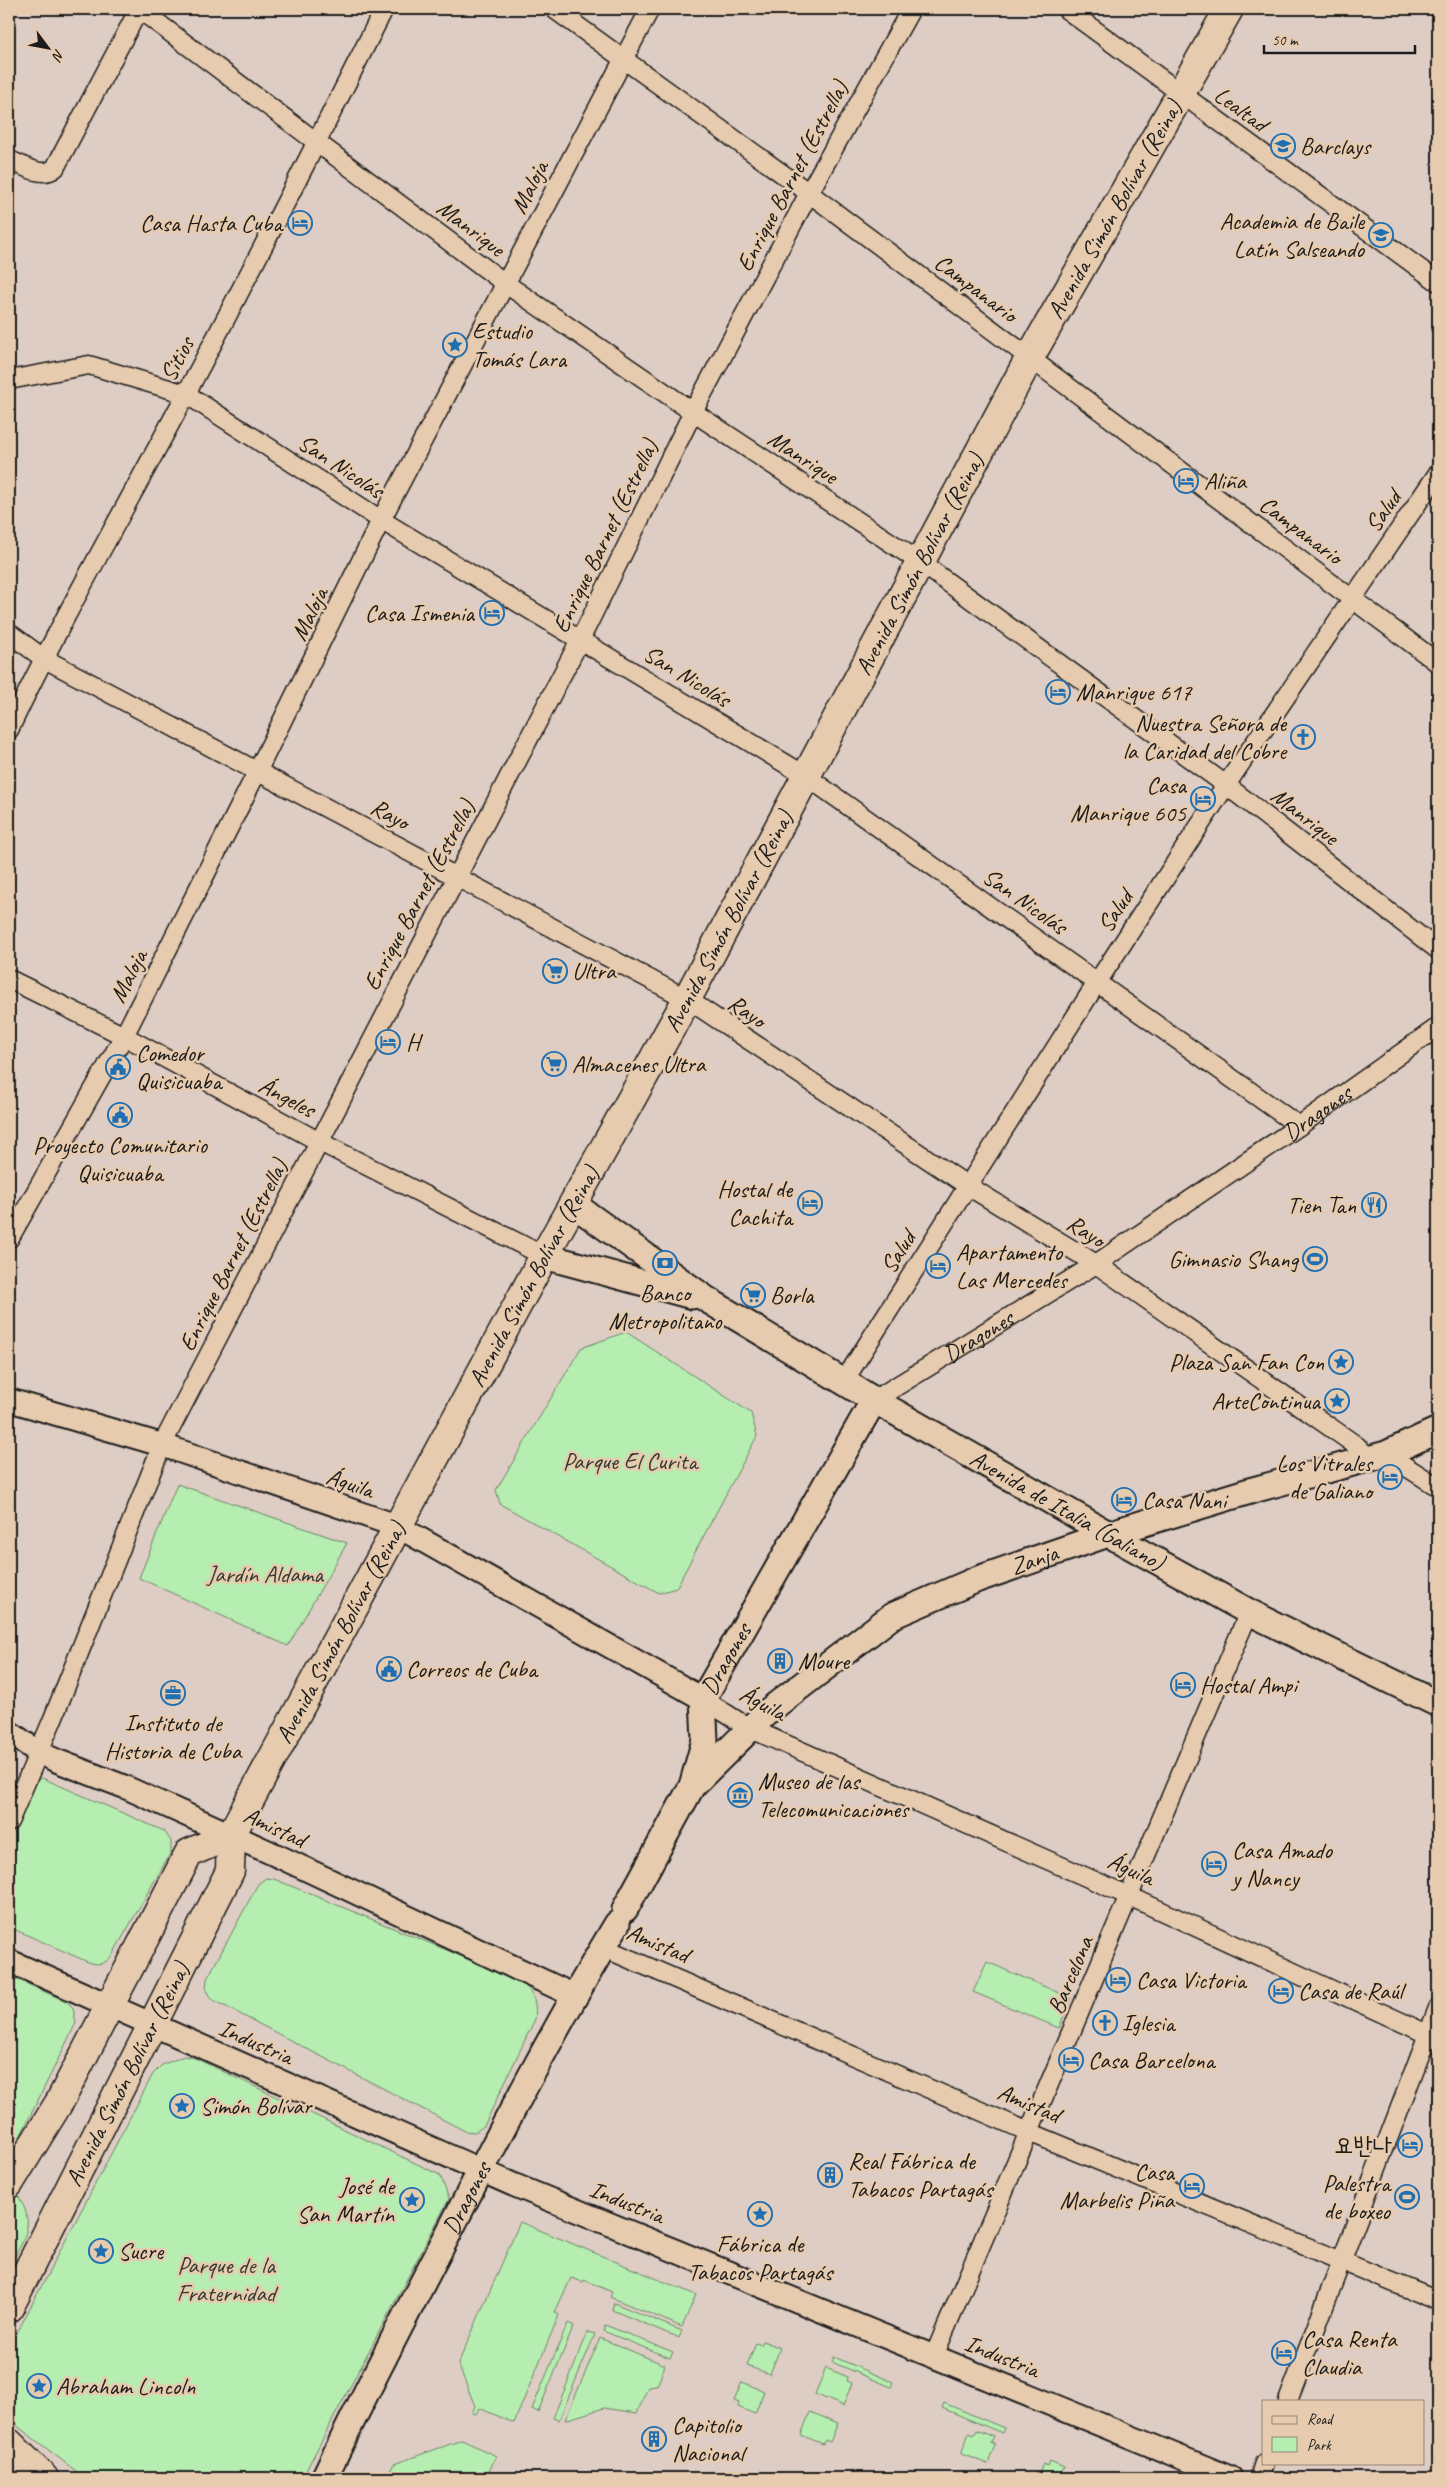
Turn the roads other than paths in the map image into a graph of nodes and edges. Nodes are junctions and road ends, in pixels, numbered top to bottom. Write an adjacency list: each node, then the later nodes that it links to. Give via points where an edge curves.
1 (139, 9): 10 (street, Manrique); 11 (street, via 55,168 50,173 43,173)
2 (384, 9): 10 (street, Sitios)
3 (554, 9): 8 (street, Campanario)
4 (650, 9): 8 (street, Maloja)
5 (911, 9): 12 (street, Enrique Barnet (Estrella))
6 (1066, 9): 9 (street, Lealtad)
7 (1229, 9): 9 (main road, Avenida Simón Bolívar (Reina))
8 (623, 58): 12 (street, Campanario); 14 (street, Maloja)
9 (1182, 96): 13 (street, Lealtad); 15 (main road, Avenida Simón Bolívar (Reina))
10 (317, 142): 14 (street, Manrique); 17 (street, Sitios)
11 (9, 160)
12 (809, 193): 15 (street, Campanario); 18 (street, Enrique Barnet (Estrella))
13 (1438, 282)
14 (506, 284): 18 (street, Manrique); 20 (street, Maloja)
15 (1030, 357): 21 (main road, Avenida Simón Bolívar (Reina)); 22 (street, Campanario)
16 (9, 380): 17 (street, San Nicolás, via 89,365)
17 (186, 394): 20 (street, San Nicolás); 25 (street, Sitios)
18 (693, 412): 21 (street, Manrique); 24 (street, Enrique Barnet (Estrella))
19 (1438, 473): 22 (street, Salud)
20 (381, 520): 24 (street, San Nicolás); 28 (street, Maloja)
21 (920, 562): 29 (main road, Avenida Simón Bolívar (Reina)); 30 (street, Manrique)
22 (1352, 598): 26 (street, Campanario); 30 (street, Salud)
23 (9, 633): 25 (street, Rayo)
24 (580, 640): 29 (street, San Nicolás); 31 (street, Enrique Barnet (Estrella))
25 (43, 658): 27 (street, Sitios); 28 (street, Rayo)
26 (1438, 663)
27 (9, 730)
28 (258, 770): 31 (street, Rayo); 37 (street, Maloja)
29 (806, 776): 34 (street, San Nicolás); 35 (main road, Avenida Simón Bolívar (Reina))
30 (1226, 785): 32 (street, Manrique); 34 (street, Salud)
31 (456, 875): 35 (street, Rayo); 39 (street, Enrique Barnet (Estrella))
32 (1438, 950)
33 (9, 979): 37 (street, Ángeles)
34 (1098, 981): 38 (street, San Nicolás); 40 (street, Salud)
35 (687, 999): 40 (street, Rayo); 41 (main road, Avenida Simón Bolívar (Reina))
36 (1438, 1027): 38 (street, Dragones)
37 (124, 1036): 39 (street, Ángeles); 42 (street, Maloja)
38 (1299, 1126): 44 (street, Dragones)
39 (318, 1141): 43 (street, Ángeles); 50 (street, Enrique Barnet (Estrella))
40 (968, 1186): 44 (street, Rayo); 46 (street, Salud)
41 (573, 1204): 43 (main road, Avenida Simón Bolívar (Reina)); 45 (main road, Avenida de Italia (Galiano))
42 (9, 1239)
43 (544, 1256): 45 (main road, Avenida de Italia (Galiano)); 53 (main road, Avenida Simón Bolívar (Reina))
44 (1096, 1264): 48 (street, Dragones); 51 (street, Rayo, via 1357,1446)
45 (706, 1300): 46 (main road, Avenida de Italia (Galiano))
46 (844, 1381): 48 (main road, Avenida de Italia (Galiano))
47 (9, 1400): 50 (street, Águila)
48 (874, 1400): 54 (main road, Avenida de Italia (Galiano)); 56 (main road, Dragones)
49 (1438, 1430): 51 (main road, Zanja)
50 (162, 1445): 53 (street, Águila); 60 (street, Enrique Barnet (Estrella))
51 (1378, 1456): 52 (street, Rayo); 54 (main road, Zanja)
52 (1438, 1487)
53 (397, 1526): 56 (street, Águila); 63 (main road, Avenida Simón Bolívar (Reina))
54 (1108, 1534): 55 (main road, Avenida de Italia (Galiano)); 58 (main road, Zanja, via 978,1579 892,1616)
55 (1249, 1612): 57 (main road, Avenida de Italia (Galiano)); 64 (street, Barcelona)
56 (703, 1699): 58 (street, Águila); 61 (main road, Dragones, via 705,1740)
57 (1438, 1704)
58 (749, 1728): 61 (main road, Dragones); 64 (street, Águila)
59 (9, 1732): 60 (street, Amistad)
60 (38, 1752): 62 (street, Enrique Barnet (Estrella)); 63 (street, Amistad)
61 (692, 1786): 65 (main road, Dragones)
62 (9, 1822)
63 (231, 1835): 67 (street, Amistad); 68 (main road, Avenida Simón Bolívar (Reina), via 189,1853); 70 (main road, Avenida Simón Bolívar (Reina), via 230,1871)
64 (1128, 1896): 71 (street, Águila); 72 (street, Barcelona)
65 (602, 1948): 67 (main road, Dragones); 72 (street, Amistad)
66 (9, 1961): 68 (street, Industria)
67 (575, 1996): 73 (main road, Dragones)
68 (109, 2006): 70 (street, Industria); 74 (main road, Avenida Simón Bolívar (Reina), via 60,2100)
69 (1438, 2008): 71 (street)
70 (151, 2025): 73 (street, Industria); 77 (main road, Avenida Simón Bolívar (Reina))
71 (1433, 2036): 75 (street)
72 (1029, 2132): 75 (street, Amistad); 78 (street, Barcelona)
73 (481, 2170): 78 (street, Industria); 85 (main road, Dragones)
74 (13, 2175)
75 (1340, 2262): 76 (street, Amistad); 79 (street)
76 (1438, 2301)
77 (9, 2308)
78 (934, 2356): 86 (street, Industria)
79 (1288, 2400)
80 (9, 2443): 84 (main road)
81 (1264, 2464): 87 (street)
82 (9, 2466): 83 (main road)
83 (31, 2478)
84 (44, 2478)
85 (324, 2478)
86 (1231, 2478)
87 (1259, 2478)

